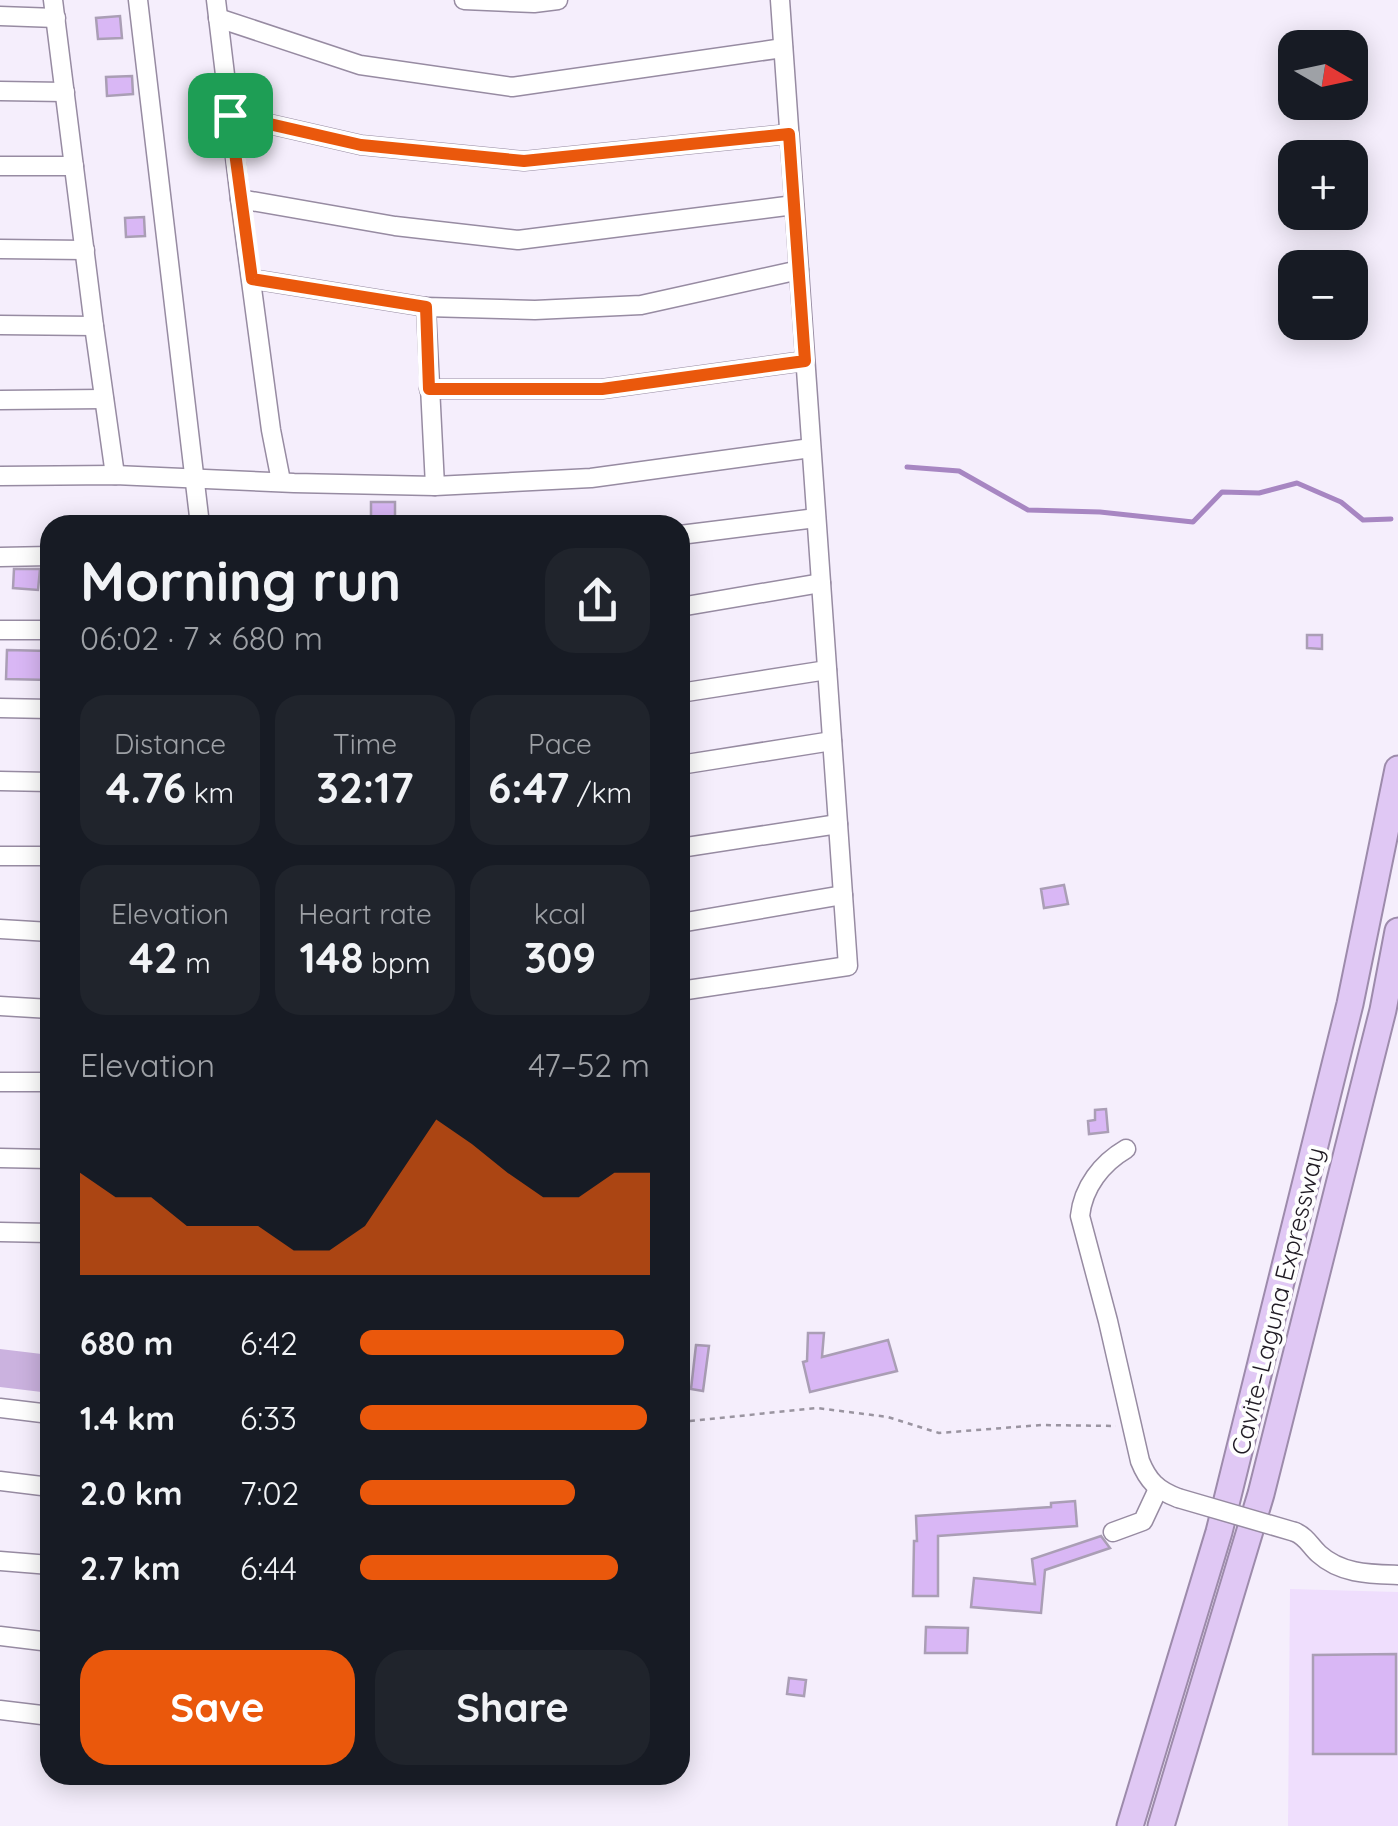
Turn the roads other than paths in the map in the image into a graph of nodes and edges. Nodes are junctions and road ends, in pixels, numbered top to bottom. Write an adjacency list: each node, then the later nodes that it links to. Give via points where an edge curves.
1 (138, 0): 31 (street)
2 (468, 0): 3 (street)
3 (558, 0)
4 (780, 0): 8 (street)
5 (54, 9): 7 (street); 10 (street)
6 (217, 9): 8 (street, via 360,65 512,87); 11 (street)
7 (0, 16)
8 (783, 48): 12 (street)
9 (0, 91): 10 (street)
10 (65, 92): 14 (street)
11 (230, 115): 12 (street, via 361,145 524,161); 15 (street)
12 (789, 134): 16 (street)
13 (0, 166): 14 (street)
14 (74, 166): 18 (street)
15 (240, 199): 16 (street, via 518,240); 20 (street)
16 (794, 205): 19 (street)
17 (0, 249): 18 (street)
18 (84, 250): 23 (street)
19 (799, 270): 21 (street, via 641,305); 24 (street)
20 (252, 279): 21 (street); 32 (street)
21 (426, 307): 25 (street)
22 (0, 324): 23 (street)
23 (94, 326): 26 (street)
24 (805, 361): 25 (street, via 602,389); 28 (street)
25 (429, 389): 33 (street)
26 (104, 399): 27 (street); 29 (street)
27 (0, 400)
28 (811, 448): 33 (street, via 591,478); 35 (street)
29 (115, 475): 30 (street); 31 (street)
30 (0, 476)
31 (196, 477): 32 (street); 34 (street)
32 (280, 481): 33 (street)
33 (435, 486)
34 (199, 515)
35 (816, 518): 36 (street); 39 (street)
36 (690, 534)
37 (0, 556): 38 (street)
38 (40, 556)
39 (821, 583): 40 (street); 43 (street)
40 (690, 605)
41 (0, 630): 42 (street)
42 (40, 630)
43 (827, 670): 44 (street); 47 (street)
44 (690, 691)
45 (0, 708): 46 (street)
46 (40, 709)
47 (832, 741): 48 (street); 52 (street)
48 (690, 763)
49 (1398, 769): 84 (highway, Cavite–Laguna Expressway, via 1350,1004 1219,1532)
50 (0, 782): 51 (street)
51 (40, 782)
52 (838, 824): 53 (street); 56 (street)
53 (690, 846)
54 (0, 856): 55 (street)
55 (40, 856)
56 (843, 895): 57 (street); 61 (street, via 848,966)
57 (690, 921)
58 (0, 928): 59 (street)
59 (40, 931)
60 (1398, 931): 85 (highway, Cavite–Laguna Expressway, via 1261,1494)
61 (690, 989)
62 (0, 1006): 63 (street)
63 (40, 1008)
64 (0, 1082): 65 (street)
65 (40, 1082)
66 (1126, 1149): 75 (street, via 1088,1187 1080,1216 1132,1429)
67 (0, 1158): 68 (street)
68 (40, 1159)
69 (0, 1232): 70 (street)
70 (40, 1232)
71 (0, 1408): 72 (street)
72 (40, 1413)
73 (0, 1481): 74 (street)
74 (40, 1486)
75 (1158, 1489): 76 (street, via 1144,1521); 79 (street, bridge, via 1295,1532 1343,1569)
76 (1112, 1532)
77 (0, 1560): 78 (street)
78 (40, 1564)
79 (1398, 1575)
80 (0, 1636): 81 (street)
81 (40, 1641)
82 (0, 1710): 83 (street)
83 (40, 1715)
84 (1130, 1826)
85 (1161, 1826)

